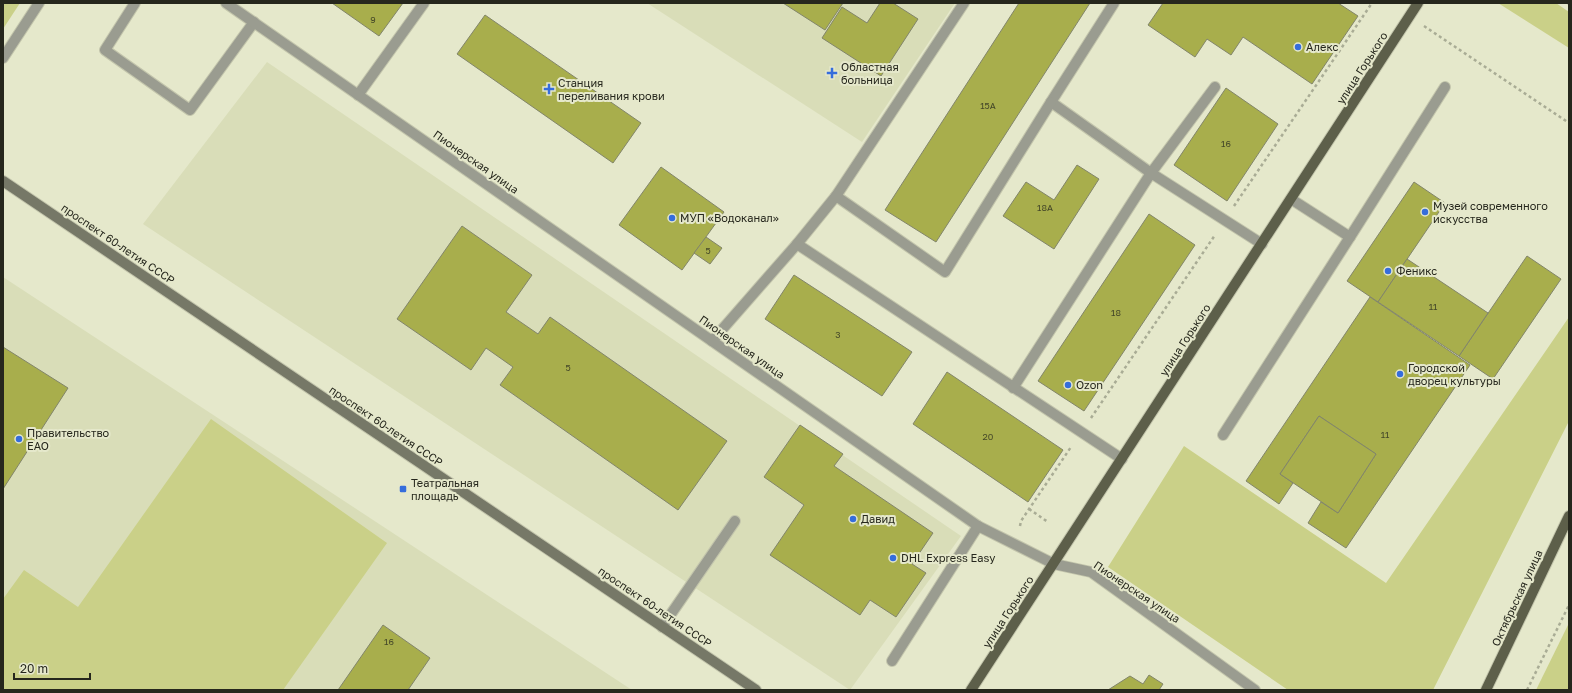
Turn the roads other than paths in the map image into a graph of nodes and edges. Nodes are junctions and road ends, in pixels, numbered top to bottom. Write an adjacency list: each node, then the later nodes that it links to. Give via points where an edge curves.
1 (39, 3): 9 (street)
2 (135, 3): 8 (street, via 104,50 190,110)
3 (226, 3): 8 (street, Пионерская улица)
4 (424, 3): 12 (street)
5 (964, 3): 16 (street)
6 (1114, 3): 13 (street)
7 (1418, 3): 17 (main road, улица Горького)
8 (254, 22): 12 (street, Пионерская улица)
9 (3, 58)
10 (1215, 86): 14 (street)
11 (1445, 87): 18 (street)
12 (358, 95): 21 (street, Пионерская улица)
13 (1051, 102): 14 (street); 16 (street, via 945,272)
14 (1151, 173): 20 (street); 22 (street)
15 (3, 181): 29 (main road, проспект 60-летия СССР)
16 (836, 196): 19 (street)
17 (1291, 198): 18 (street); 20 (main road, улица Горького)
18 (1350, 236): 23 (street)
19 (797, 244): 21 (street); 22 (street)
20 (1262, 244): 24 (main road, улица Горького)
21 (712, 341): 27 (street, Пионерская улица)
22 (1014, 388): 24 (street)
23 (1224, 435)
24 (1122, 459): 28 (main road, улица Горького)
25 (1569, 516): 34 (main road, Октябрьская улица)
26 (735, 521): 29 (street)
27 (978, 526): 28 (street, Пионерская улица); 30 (street)
28 (1054, 564): 32 (main road, улица Горького); 33 (street, Пионерская улица, via 1091,572)
29 (662, 627): 31 (main road, проспект 60-летия СССР)
30 (892, 661)
31 (756, 690)
32 (971, 690)
33 (1255, 690)
34 (1486, 690)

